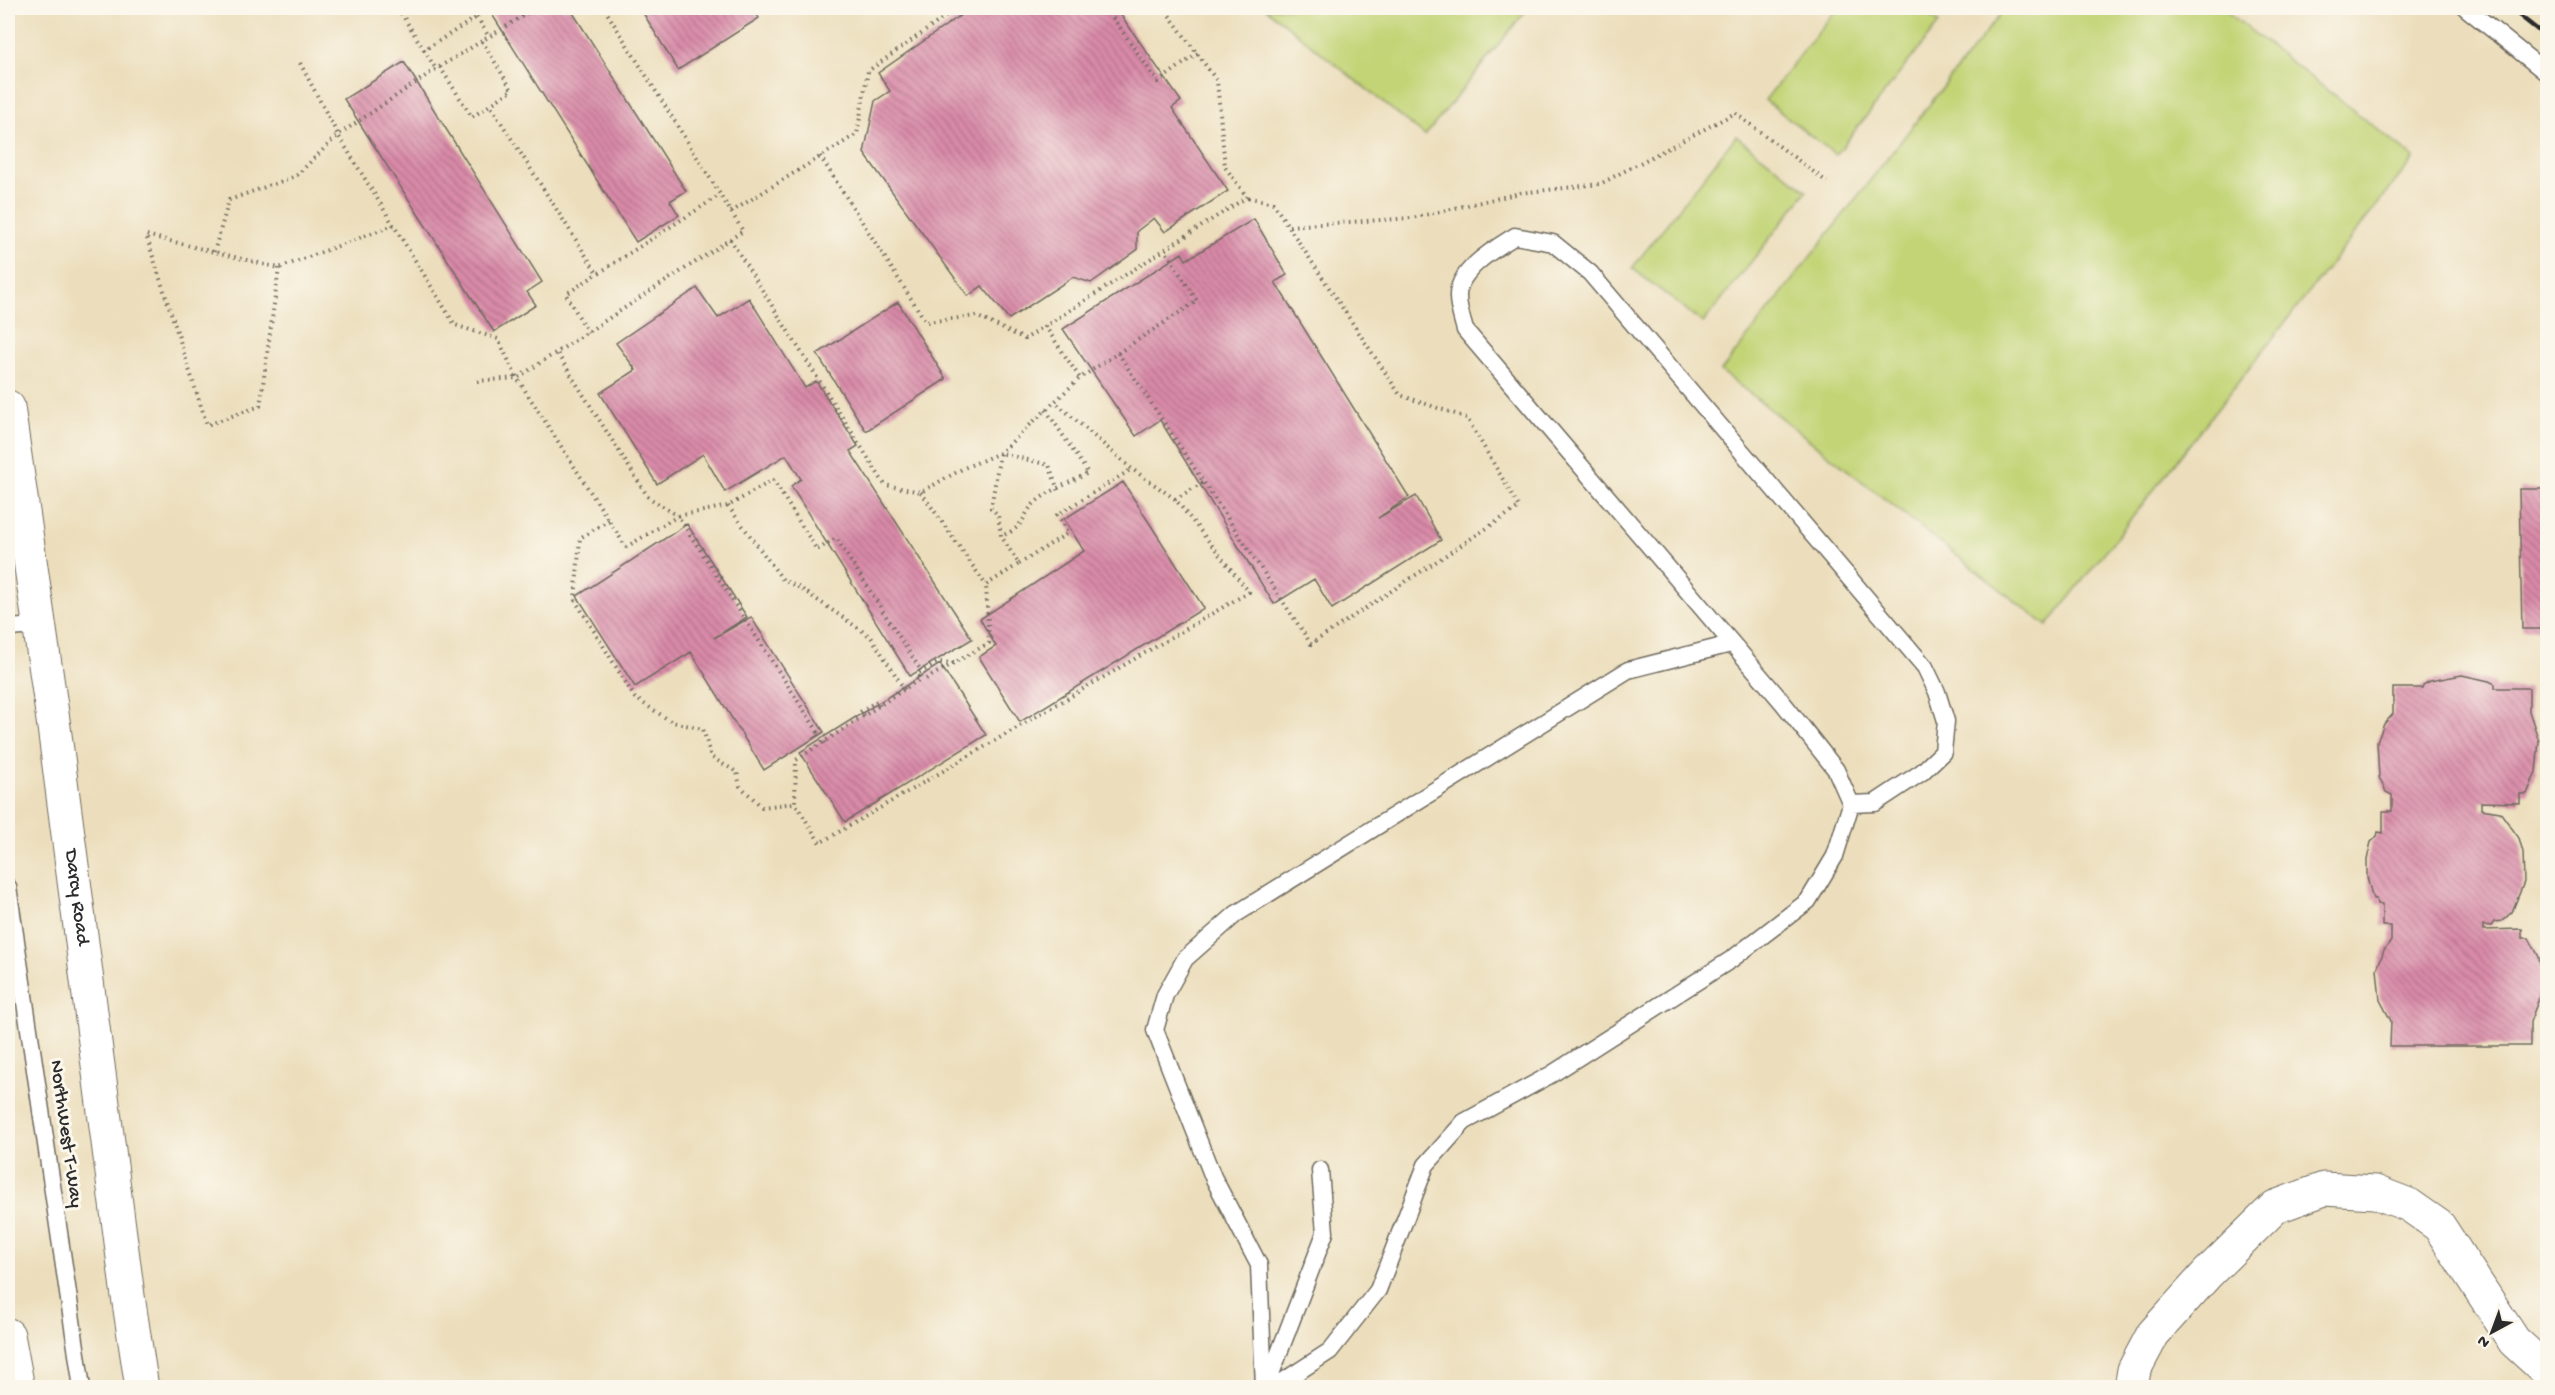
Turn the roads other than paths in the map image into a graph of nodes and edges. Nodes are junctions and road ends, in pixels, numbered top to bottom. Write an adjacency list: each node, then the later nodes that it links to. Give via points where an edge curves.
1 (2466, 8): 2 (lane)
2 (2547, 74)
3 (8, 407): 4 (street, Darcy Road)
4 (23, 627): 13 (street, Darcy Road, via 55,739)
5 (1731, 644): 6 (lane, via 1836,770); 6 (lane, via 1465,330 1457,294 1464,278 1483,255 1515,236 1553,243 1590,273 1925,667 1946,721 1943,752 1922,772 1875,803); 14 (lane, via 1628,670 1236,914 1185,959 1166,995 1155,1030 1213,1177 1259,1265)
6 (1851, 804): 15 (lane, via 1835,856 1808,901 1712,972 1552,1074 1464,1122 1426,1165 1378,1290 1330,1351)
7 (8, 887): 12 (lane, NorthWest T-Way)
8 (1320, 1170): 14 (lane, via 1324,1233)
9 (8, 1335): 11 (street)
10 (2547, 1372): 16 (street, via 2514,1341 2439,1226 2409,1205 2375,1192 2324,1189 2275,1207 2206,1274 2153,1334 2134,1370)
11 (18, 1388)
12 (82, 1388)
13 (142, 1388)
14 (1265, 1388)
15 (1273, 1388)
16 (2131, 1388)

